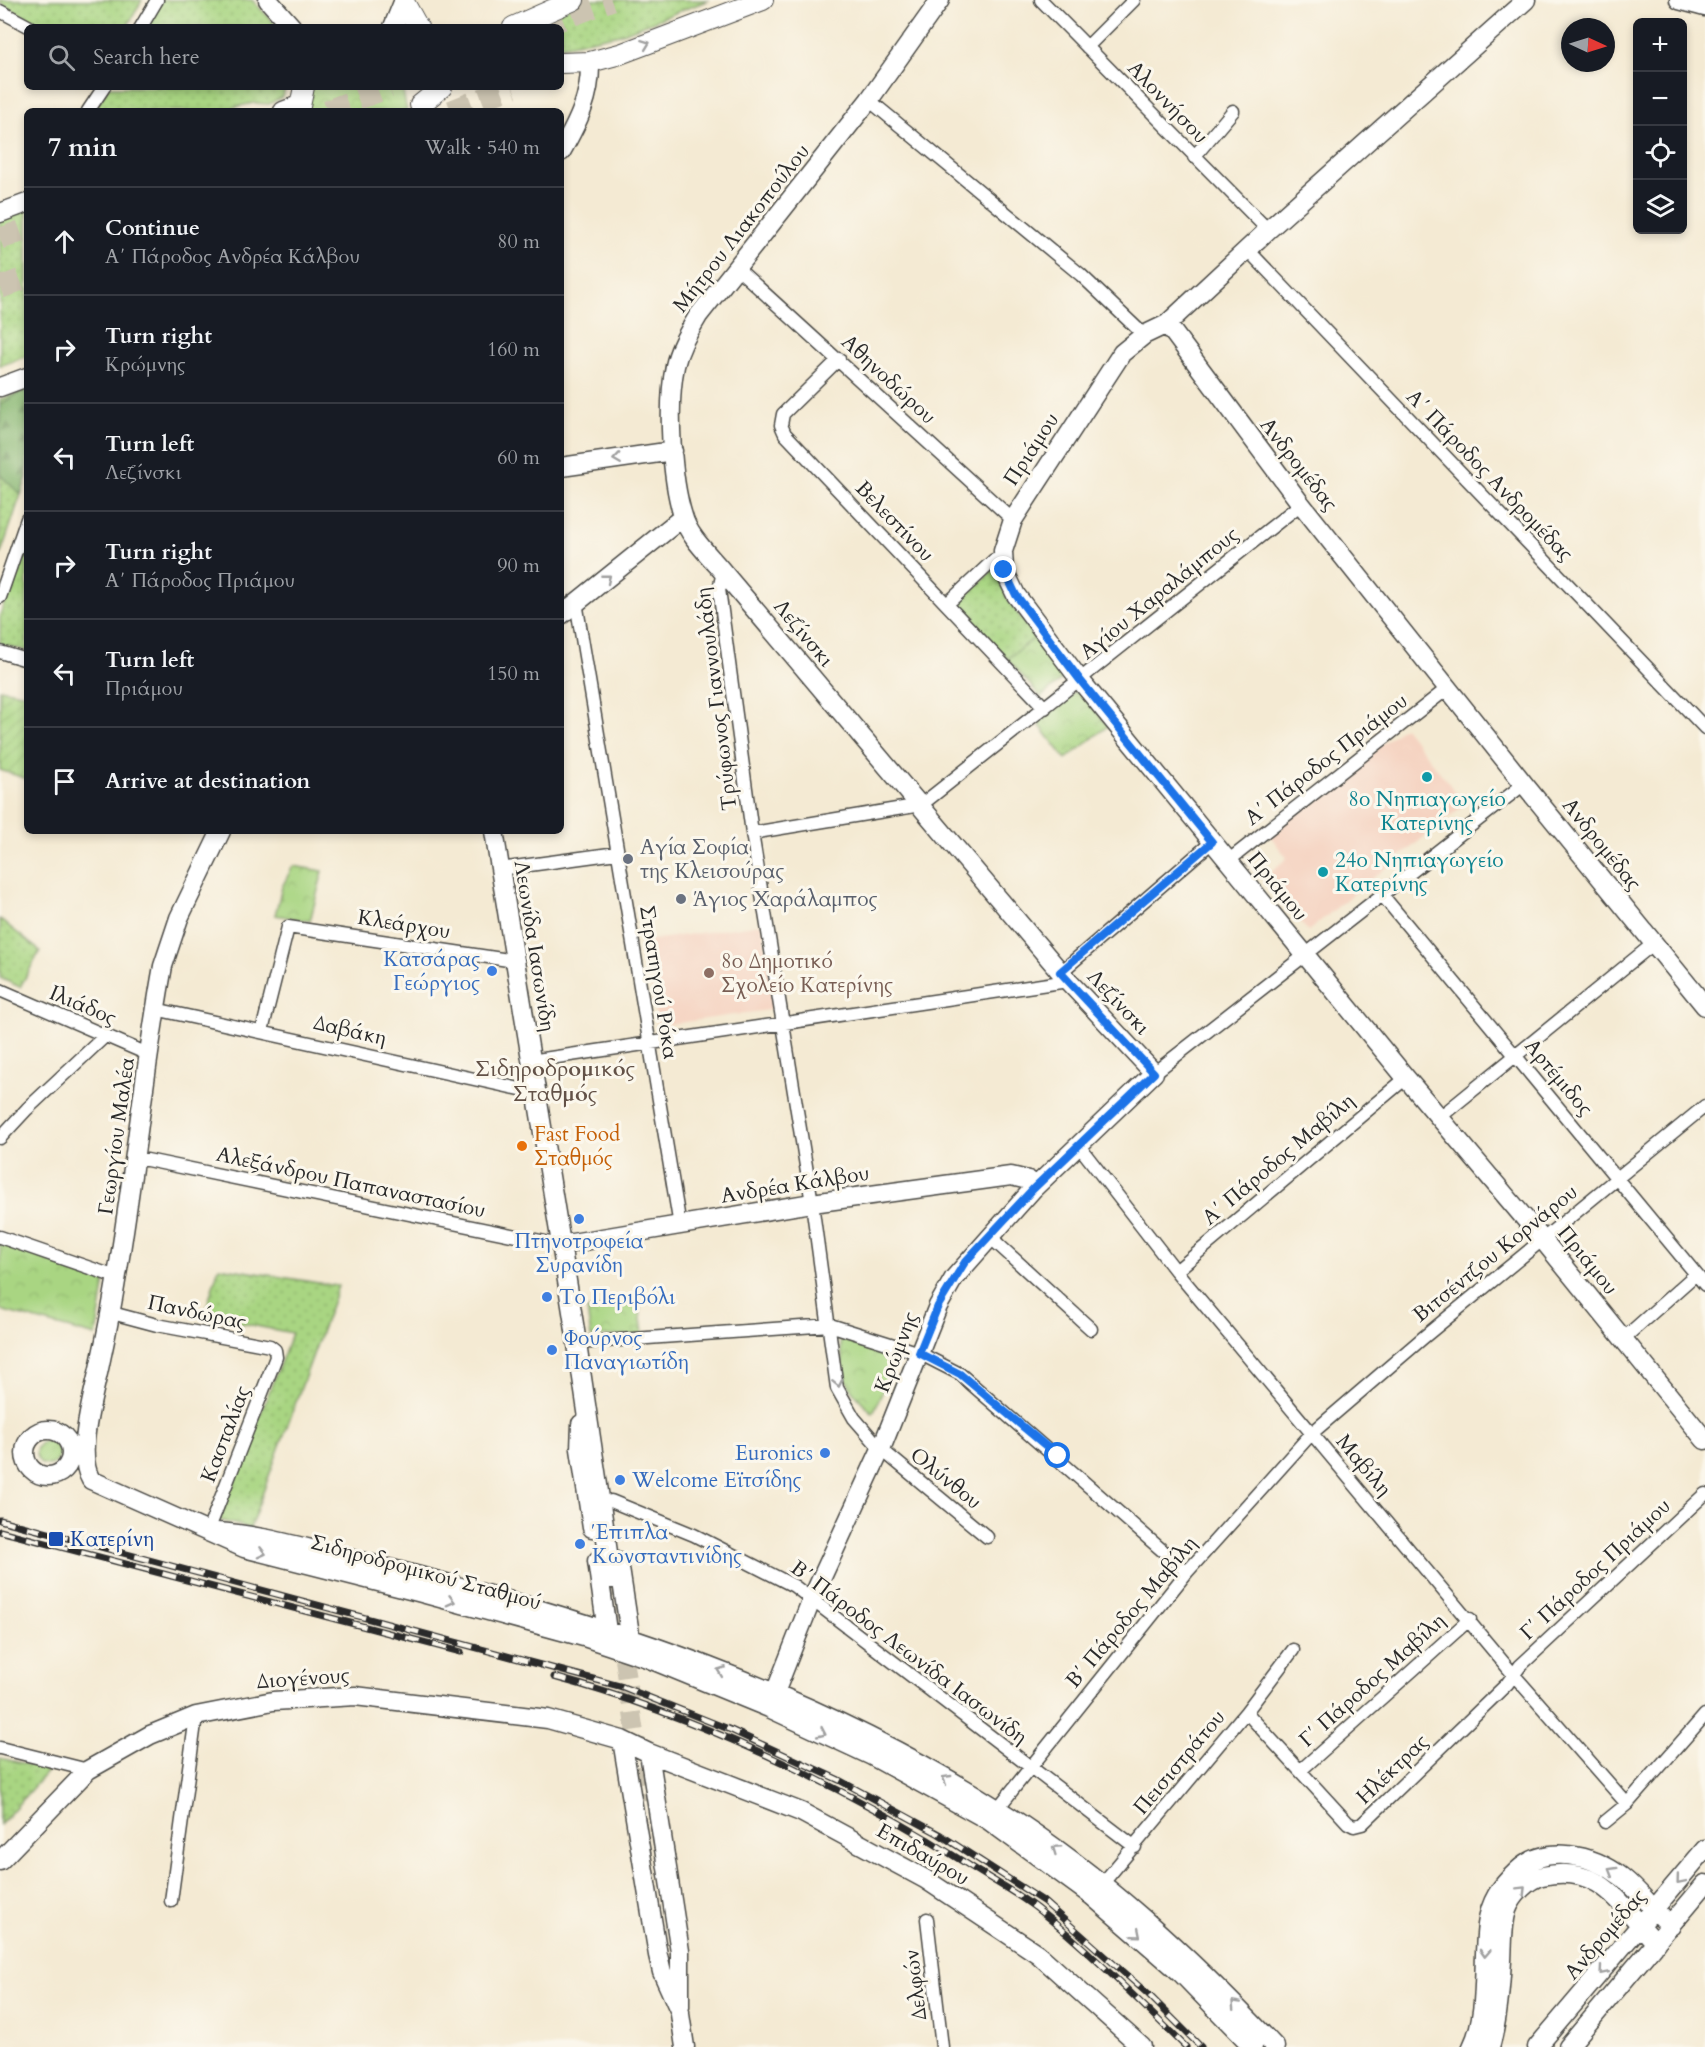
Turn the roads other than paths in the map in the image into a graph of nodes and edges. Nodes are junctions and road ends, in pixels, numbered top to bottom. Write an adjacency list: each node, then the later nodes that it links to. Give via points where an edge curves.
1 (157, 0): 14 (street)
2 (268, 0): 15 (street)
3 (574, 0): 18 (main road)
4 (763, 0): 20 (main road, one-way to 4)
5 (940, 0): 24 (street, Μήτρου Λιακοπούλου)
6 (1041, 0): 19 (street, Αλοννήσου)
7 (1134, 0): 19 (street)
8 (1526, 0): 32 (street)
9 (1679, 0): 11 (street)
10 (404, 1): 16 (street); 17 (main road)
11 (1705, 7)
12 (0, 11): 13 (street)
13 (24, 24)
14 (143, 24)
15 (289, 24)
16 (394, 24)
17 (416, 24)
18 (520, 24)
19 (1087, 47): 29 (street, Αλοννήσου)
20 (590, 62): 21 (main road); 28 (street, via 583,111)
21 (564, 63)
22 (102, 90): 26 (street)
23 (437, 90): 25 (main road)
24 (869, 100): 34 (street, Μήτρου Λιακοπούλου); 36 (street, via 1081,275)
25 (419, 101)
26 (90, 108)
27 (1233, 111): 29 (street)
28 (564, 146)
29 (1194, 157): 32 (street, Αλοννήσου)
30 (24, 204): 31 (street)
31 (0, 213)
32 (1268, 230): 33 (street)
33 (1247, 249): 35 (street); 57 (street, Α΄ Πάροδος Ανδρομέδας)
34 (738, 269): 37 (street, Αθηνοδώρου); 40 (street, Μήτρου Λιακοπούλου, via 698,316 683,341 672,394)
35 (1167, 324): 36 (street, Πριάμου); 42 (street, Ανδρομέδας)
36 (1144, 334): 44 (street, Πριάμου, via 1122,353)
37 (839, 359): 44 (street, Αθηνοδώρου); 50 (street, Βελεστίνου, via 783,414 781,425 785,434)
38 (24, 378): 39 (street)
39 (0, 387)
40 (673, 451): 41 (street, one-way to 41); 43 (street, Μήτρου Λιακοπούλου)
41 (564, 467)
42 (1301, 504): 54 (street, Αγίου Χαραλάμπους); 55 (street, Ανδρομέδας)
43 (683, 517): 47 (street, Λεζίνσκι); 49 (street, one-way to 43)
44 (1012, 520): 46 (street, Πριάμου)
45 (24, 528): 48 (street)
46 (1003, 560): 50 (street, via 994,560); 54 (street, Πριάμου, via 1016,595)
47 (723, 572): 59 (street, Λεζίνσκι); 60 (street, Τρύφωνος Γιαννουλάδη, via 719,589)
48 (0, 597)
49 (576, 602): 51 (street); 64 (street, Στρατηγού Ρόκα)
50 (947, 604): 56 (street, Βελεστίνου)
51 (564, 612)
52 (0, 652): 53 (street)
53 (24, 659)
54 (1080, 680): 56 (street, Αγίου Χαραλάμπους); 63 (street, Πριάμου)
55 (1448, 688): 58 (street, Ανδρομέδας); 65 (street, Α΄ Πάροδος Πριάμου)
56 (1045, 708): 59 (street, Αγίου Χαραλάμπους)
57 (1705, 728)
58 (1524, 784): 67 (street); 68 (street, Ανδρομέδας)
59 (921, 805): 60 (street, Αγίου Χαραλάμπους); 71 (street, Λεζίνσκι)
60 (752, 833): 75 (street, Τρύφωνος Γιαννουλάδη)
61 (220, 834): 74 (street, Γεωργίου Μαλέα, via 170,940)
62 (494, 834): 66 (street, Λεωνίδα Ιασωνίδη)
63 (1212, 842): 65 (street, Πριάμου); 71 (street)
64 (617, 853): 66 (street); 78 (street, Στρατηγού Ρόκα)
65 (1228, 861): 69 (street, Πριάμου)
66 (500, 869): 70 (street, Λεωνίδα Ιασωνίδη)
67 (1383, 896): 69 (street); 80 (street, Αρτέμιδος)
68 (1653, 944): 73 (street, Ανδρομέδας); 80 (street)
69 (1306, 957): 82 (street); 83 (street, Πριάμου)
70 (515, 961): 76 (street, Κλεάρχου, via 288,927); 81 (street, Λεωνίδα Ιασωνίδη)
71 (1064, 976): 75 (street); 82 (street, Λεζίνσκι)
72 (0, 990): 77 (street, Ιλιάδος)
73 (1705, 1006)
74 (155, 1009): 76 (street, Δαβάκη); 79 (street, Γεωργίου Μαλέα)
75 (783, 1022): 78 (street); 92 (street, Τρύφωνος Γιαννουλάδη)
76 (262, 1031): 84 (street, Δαβάκη, via 520,1089)
77 (105, 1036): 79 (street, Ιλιάδος); 87 (street)
78 (649, 1043): 81 (street); 93 (street, Στρατηγού Ρόκα)
79 (150, 1055): 89 (street, Γεωργίου Μαλέα)
80 (1515, 1055): 86 (street); 90 (street, Αρτέμιδος)
81 (530, 1061): 84 (street, Λεωνίδα Ιασωνίδη)
82 (1154, 1073): 88 (street, Κρώμνης)
83 (1406, 1078): 86 (street, Πριάμου); 98 (street, Α΄ Πάροδος Μαβίλη)
84 (535, 1089): 97 (street, Λεωνίδα Ιασωνίδη)
85 (1705, 1106): 90 (street, Βιτσέντζου Κορνάρου)
86 (1440, 1117): 96 (street, Πριάμου)
87 (0, 1138)
88 (1079, 1146): 91 (street, Κρώμνης); 98 (street, Μαβίλη)
89 (135, 1160): 97 (street, Αλεξάνδρου Παπαναστασίου); 100 (street, Γεωργίου Μαλέα)
90 (1617, 1178): 96 (street, Βιτσέντζου Κορνάρου); 99 (street, Αρτέμιδος)
91 (1036, 1186): 92 (street, Ανδρέα Κάλβου, via 1011,1176); 94 (street, Κρώμνης)
92 (812, 1203): 93 (street, Ανδρέα Κάλβου); 103 (street, Τρύφωνος Γιαννουλάδη)
93 (680, 1226): 97 (street, Ανδρέα Κάλβου)
94 (989, 1236): 104 (street); 108 (street, Κρώμνης, via 954,1278)
95 (0, 1237): 100 (street)
96 (1543, 1240): 105 (street, Πριάμου); 111 (street, Βιτσέντζου Κορνάρου)
97 (560, 1245): 106 (street, Λεωνίδα Ιασωνίδη)
98 (1176, 1271): 111 (street, Μαβίλη)
99 (1696, 1274): 101 (street, Αρτέμιδος); 105 (street)
100 (119, 1278): 102 (street, Γεωργίου Μαλέα)
101 (1705, 1285)
102 (112, 1313): 107 (street, Πανδώρας); 110 (street, Γεωργίου Μαλέα)
103 (830, 1325): 106 (street); 108 (street); 114 (street, Τρύφωνος Γιαννουλάδη, one-way to 114, via 837,1388 854,1418)
104 (1091, 1329)
105 (1623, 1338): 113 (street, Πριάμου)
106 (577, 1343): 109 (street, Λεωνίδα Ιασωνίδη)
107 (275, 1350): 119 (street, Κασταλίας, via 276,1357)
108 (919, 1353): 114 (street, Κρώμνης); 121 (street, via 960,1374)
109 (585, 1393): 118 (street, via 600,1433); 122 (street); 125 (street, via 580,1449)
110 (88, 1426): 112 (street); 115 (street, Γεωργίου Μαλέα)
111 (1312, 1433): 121 (street, Β΄ Πάροδος Μαβίλη); 124 (street, Μαβίλη)
112 (64, 1437): 115 (street); 116 (street, via 70,1459); 116 (street, via 52,1430 36,1433 25,1446 24,1454 30,1469 41,1476 57,1474)
113 (1705, 1440)
114 (881, 1449): 120 (street, Ολύνθου); 123 (street, Κρώμνης)
115 (85, 1456): 116 (street); 119 (street, Σιδηροδρομικού Σταθμού, via 91,1480)
116 (67, 1466)
117 (1705, 1494): 128 (street, Γ΄ Πάροδος Πριάμου)
118 (610, 1501): 123 (street, Β΄ Πάροδος Λεωνίδα Ιασωνίδη, via 694,1535 772,1573); 126 (street)
119 (208, 1531): 125 (street, Σιδηροδρομικού Σταθμού, via 244,1548 420,1584)
120 (987, 1537)
121 (1187, 1572): 135 (street, Β΄ Πάροδος Μαβίλη)
122 (612, 1579)
123 (811, 1601): 129 (street, Κρώμνης); 135 (street, Β΄ Πάροδος Λεωνίδα Ιασωνίδη)
124 (1470, 1619): 128 (street, Μαβίλη); 137 (street, Γ΄ Πάροδος Μαβίλη)
125 (608, 1638): 126 (street, Σιδηροδρομικού Σταθμού)
126 (632, 1646): 129 (street, Σιδηροδρομικού Σταθμού)
127 (1293, 1650): 130 (street, Πεισιστράτου)
128 (1513, 1674): 137 (street, Ηλέκτρας, via 1362,1824 1348,1823); 139 (street, Μαβίλη)
129 (772, 1700): 140 (street, Σιδηροδρομικού Σταθμού, via 902,1771)
130 (1246, 1712): 137 (street, Ηλέκτρας); 142 (street, Πεισιστράτου)
131 (1705, 1715): 139 (street)
132 (196, 1716): 133 (street, Διογένους, via 273,1701 356,1695 548,1719); 136 (street, Διογένους, via 150,1735); 147 (street)
133 (635, 1746): 153 (street, via 680,1951); 153 (street, via 658,1955); 156 (street, Επιδαύρου, via 801,1812 925,1879 1038,1954)
134 (0, 1748): 136 (street)
135 (1029, 1767): 140 (street, Β΄ Πάροδος Μαβίλη); 142 (street, Β΄ Πάροδος Λεωνίδα Ιασωνίδη)
136 (88, 1770): 144 (street, Διογένους)
137 (1301, 1770)
138 (645, 1800): 153 (street)
139 (1627, 1804): 141 (street)
140 (992, 1814): 146 (street, Σιδηροδρομικού Σταθμού)
141 (1605, 1822)
142 (1134, 1847): 146 (street, Πεισιστράτου)
143 (1705, 1849): 148 (street, Ανδρομέδας, one-way to 148)
144 (0, 1861)
145 (1705, 1884): 151 (street, Ανδρομέδας)
146 (1097, 1891): 157 (street, one-way to 157); 158 (street, one-way to 146, via 1192,1962)
147 (171, 1901)
148 (1654, 1911): 150 (street, Ανδρομέδας); 151 (street); 159 (street, one-way to 159, via 1623,1879 1594,1862 1565,1854 1544,1855 1521,1867 1502,1885 1490,1911 1483,1990)
149 (927, 1919): 155 (street, Δελφών)
150 (1640, 1926): 152 (street); 160 (street, one-way to 150, via 1497,2024 1507,1910 1523,1887 1538,1877 1576,1873 1604,1885); 161 (street, Ανδρομέδας, one-way to 161)
151 (1671, 1926): 152 (street, Ανδρομέδας)
152 (1656, 1943): 162 (street, Ανδρομέδας)
153 (680, 2012): 154 (street)
154 (686, 2047)
155 (942, 2047)
156 (1142, 2047)
157 (1253, 2047)
158 (1275, 2047)
159 (1472, 2047)
160 (1490, 2047)
161 (1537, 2047)
162 (1568, 2047)

